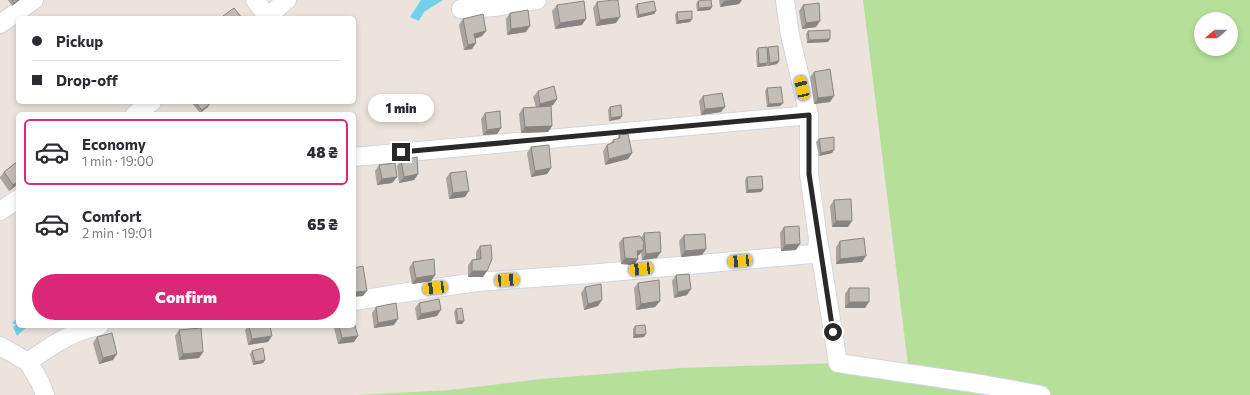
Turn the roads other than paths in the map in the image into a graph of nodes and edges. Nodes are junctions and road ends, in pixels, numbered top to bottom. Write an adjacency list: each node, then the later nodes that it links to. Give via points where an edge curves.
1 (34, 0): 9 (street)
2 (255, 0): 7 (street)
3 (287, 0): 8 (street)
4 (537, 0): 6 (street)
5 (785, 0): 12 (street, via 790,35)
6 (461, 9)
7 (266, 16)
8 (268, 16)
9 (0, 24)
10 (149, 104): 11 (street)
11 (138, 112)
12 (809, 115): 13 (street); 16 (street, via 809,174)
13 (356, 157)
14 (16, 200): 15 (street)
15 (0, 211)
16 (818, 239): 17 (street, via 817,248 812,254 801,256 477,282); 22 (street, via 838,363)
17 (356, 301)
18 (90, 328): 20 (street, via 58,342)
19 (0, 346): 20 (street)
20 (28, 362): 21 (street)
21 (45, 395)
22 (1041, 395)

